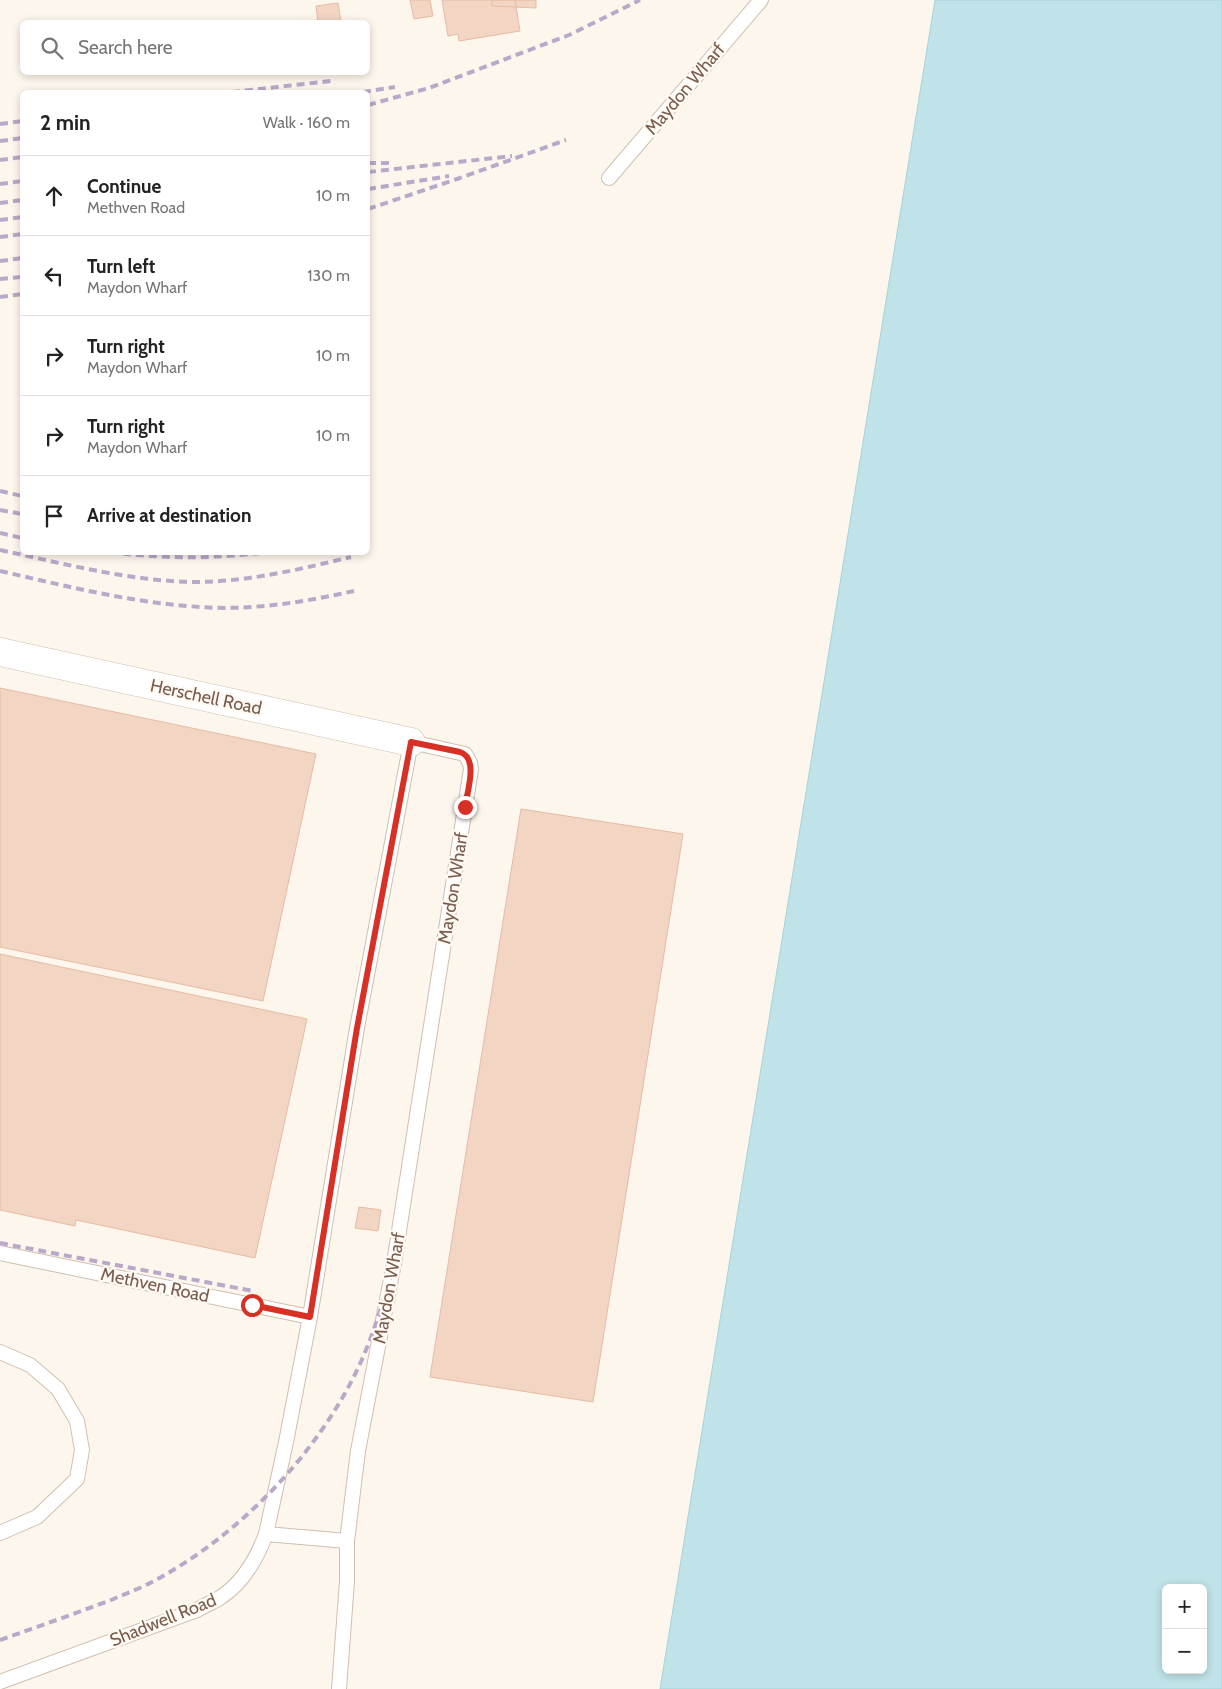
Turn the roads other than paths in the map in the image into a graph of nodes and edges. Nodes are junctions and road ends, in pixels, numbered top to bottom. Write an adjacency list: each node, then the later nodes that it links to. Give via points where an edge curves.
1 (761, 0): 2 (lane, Maydon Wharf)
2 (609, 178)
3 (0, 652): 4 (street, Herschell Road)
4 (411, 742): 6 (lane, via 357,1028); 10 (lane, Maydon Wharf, via 465,754 471,769 409,1174 358,1451)
5 (0, 1253): 6 (lane, Methven Road)
6 (310, 1317): 9 (lane, Shadwell Road)
7 (0, 1352): 8 (lane, via 30,1365 58,1389 77,1421 82,1450 77,1479 37,1518)
8 (0, 1532)
9 (266, 1534): 10 (lane); 11 (lane, Shadwell Road, via 252,1565 223,1596 197,1610)
10 (347, 1541): 12 (lane, Maydon Wharf)
11 (0, 1682)
12 (339, 1689)

